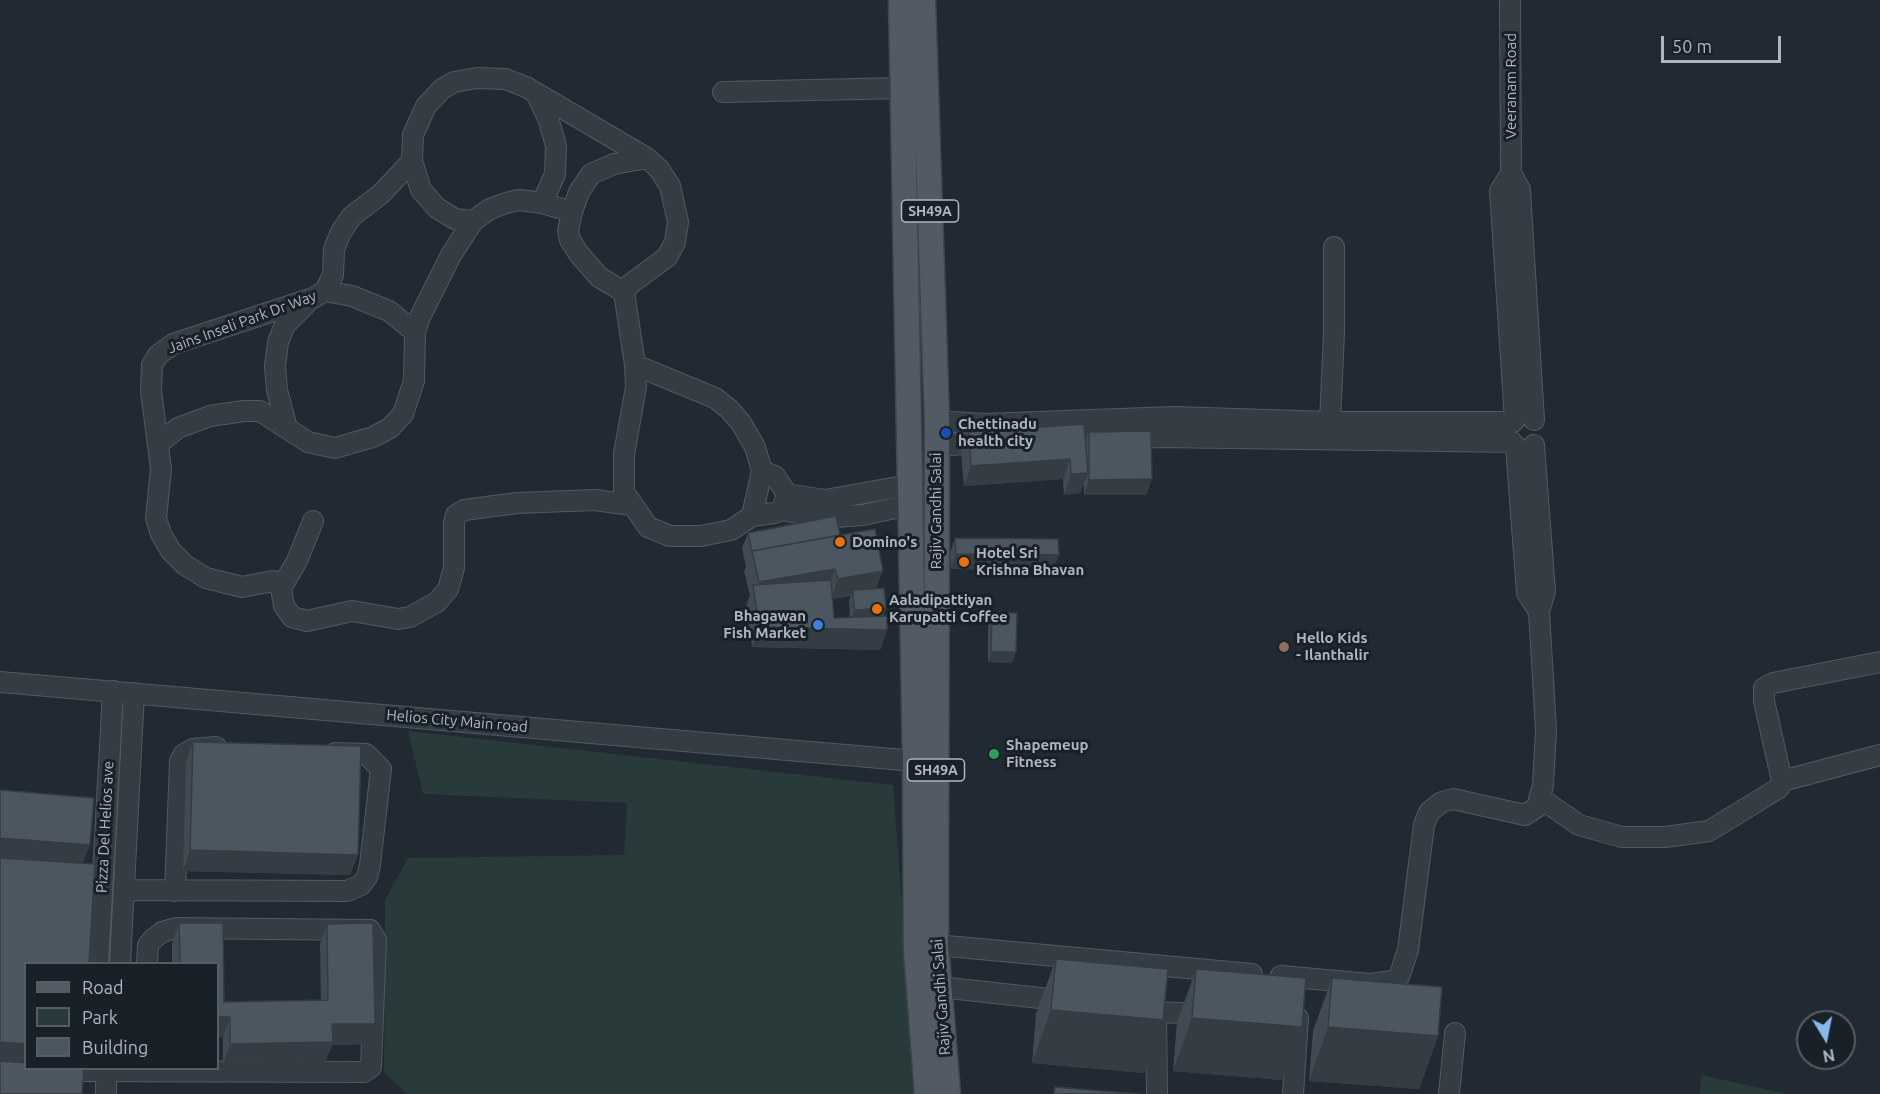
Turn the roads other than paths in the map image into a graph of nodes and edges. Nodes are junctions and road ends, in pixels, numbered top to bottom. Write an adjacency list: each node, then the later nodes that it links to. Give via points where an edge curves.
1 (901, 0): 4 (main road, Rajiv Gandhi Salai / SH49A)
2 (923, 0): 18 (main road, Rajiv Gandhi Salai / SH49A)
3 (1510, 0): 19 (street, Veeranam Road, via 1511,173 1500,191)
4 (903, 88): 5 (street); 28 (main road, Rajiv Gandhi Salai / SH49A)
5 (723, 92)
6 (537, 95): 7 (street); 8 (street, via 505,79 454,82 426,106 413,135); 9 (street, via 556,146 555,174)
7 (647, 158): 10 (street, via 614,164 591,174); 13 (street, via 670,186 678,222 675,242 667,257)
8 (412, 161): 11 (street, via 421,190 437,208 456,219); 14 (street, Jains Inseli Park Dr Way, via 381,195 352,216 334,249 333,274)
9 (542, 203): 10 (street); 11 (street, via 506,203)
10 (572, 212): 13 (street, via 568,231 579,254 600,277)
11 (473, 222): 15 (street, via 452,255)
12 (1334, 247): 20 (street)
13 (624, 292): 16 (street)
14 (319, 295): 15 (street, via 352,296 389,311); 21 (street, via 285,325 278,342 277,390); 24 (street, Jains Inseli Park Dr Way, via 173,344 158,355 152,365 151,391)
15 (415, 332): 21 (street, via 414,381 403,414 390,428 335,448 308,442)
16 (635, 365): 27 (street, via 715,398 729,409 755,447); 30 (street, via 636,387 623,472 624,492)
17 (1160, 418): 18 (street, via 984,424); 22 (street); 23 (street)
18 (938, 421): 26 (main road, Rajiv Gandhi Salai / SH49A)
19 (1521, 421): 20 (street); 25 (street, via 1508,432); 25 (street, via 1540,432)
20 (1330, 422): 22 (street)
21 (287, 428): 24 (street, via 260,411 244,411 178,428)
22 (1300, 430): 23 (street); 25 (street)
23 (1160, 437): 26 (street)
24 (158, 444): 33 (street, Jains Inseli Park Dr Way, via 162,469 156,518 171,551 185,565 220,583 242,587 273,581)
25 (1520, 445): 43 (street, via 1545,591 1539,612 1546,730)
26 (936, 446): 48 (main road, Rajiv Gandhi Salai / SH49A)
27 (762, 471): 29 (street, via 775,476); 31 (street)
28 (909, 495): 29 (street, via 863,515 822,518); 41 (main road, Rajiv Gandhi Salai / SH49A)
29 (784, 502): 31 (street)
30 (631, 505): 31 (street, via 648,527 670,536 717,534); 33 (street, via 595,500 517,503 459,512 454,523 454,568 448,589 437,602 410,617 398,619 352,611 307,621 292,617 284,606)
31 (752, 516)
32 (313, 521): 33 (street)
33 (281, 588)
34 (1880, 662): 42 (street, via 1764,688)
35 (0, 681): 36 (street, Helios City Main road)
36 (113, 691): 37 (street, Helios City Main road); 45 (street, Pizza Del Helios ave)
37 (134, 693): 41 (street, Helios City Main road); 46 (street, Pizza Del Helios ave)
38 (230, 748): 47 (street, via 193,749 180,761)
39 (321, 752): 47 (street, via 366,754 381,769 370,864 360,885 346,891)
40 (1880, 755): 42 (street)
41 (915, 761): 63 (main road, Rajiv Gandhi Salai / SH49A, via 916,950)
42 (1782, 781): 43 (street, via 1771,795 1709,831 1665,837 1622,837 1579,825)
43 (1540, 798): 48 (street, via 1525,815 1453,799 1429,812 1408,950 1399,976 1392,981 1371,984)
44 (82, 875): 45 (street)
45 (102, 876): 49 (street, Pizza Del Helios ave)
46 (125, 890): 47 (street); 50 (street, Pizza Del Helios ave)
47 (175, 891)
48 (936, 945): 52 (main road, Rajiv Gandhi Salai / SH49A)
49 (98, 962)
50 (120, 962)
51 (147, 962): 59 (street, via 152,940 176,928 370,930 376,940 373,1061 369,1070)
52 (939, 987): 53 (street); 64 (main road, Rajiv Gandhi Salai / SH49A)
53 (1085, 1002)
54 (1118, 1006): 55 (street)
55 (1156, 1012): 56 (street); 65 (street)
56 (1227, 1015)
57 (1275, 1017): 66 (street, via 1298,1018)
58 (1455, 1033): 67 (street)
59 (219, 1069)
60 (106, 1070): 61 (street); 62 (street)
61 (42, 1071)
62 (106, 1094)
63 (927, 1094)
64 (948, 1094)
65 (1157, 1094)
66 (1293, 1094)
67 (1449, 1094)

